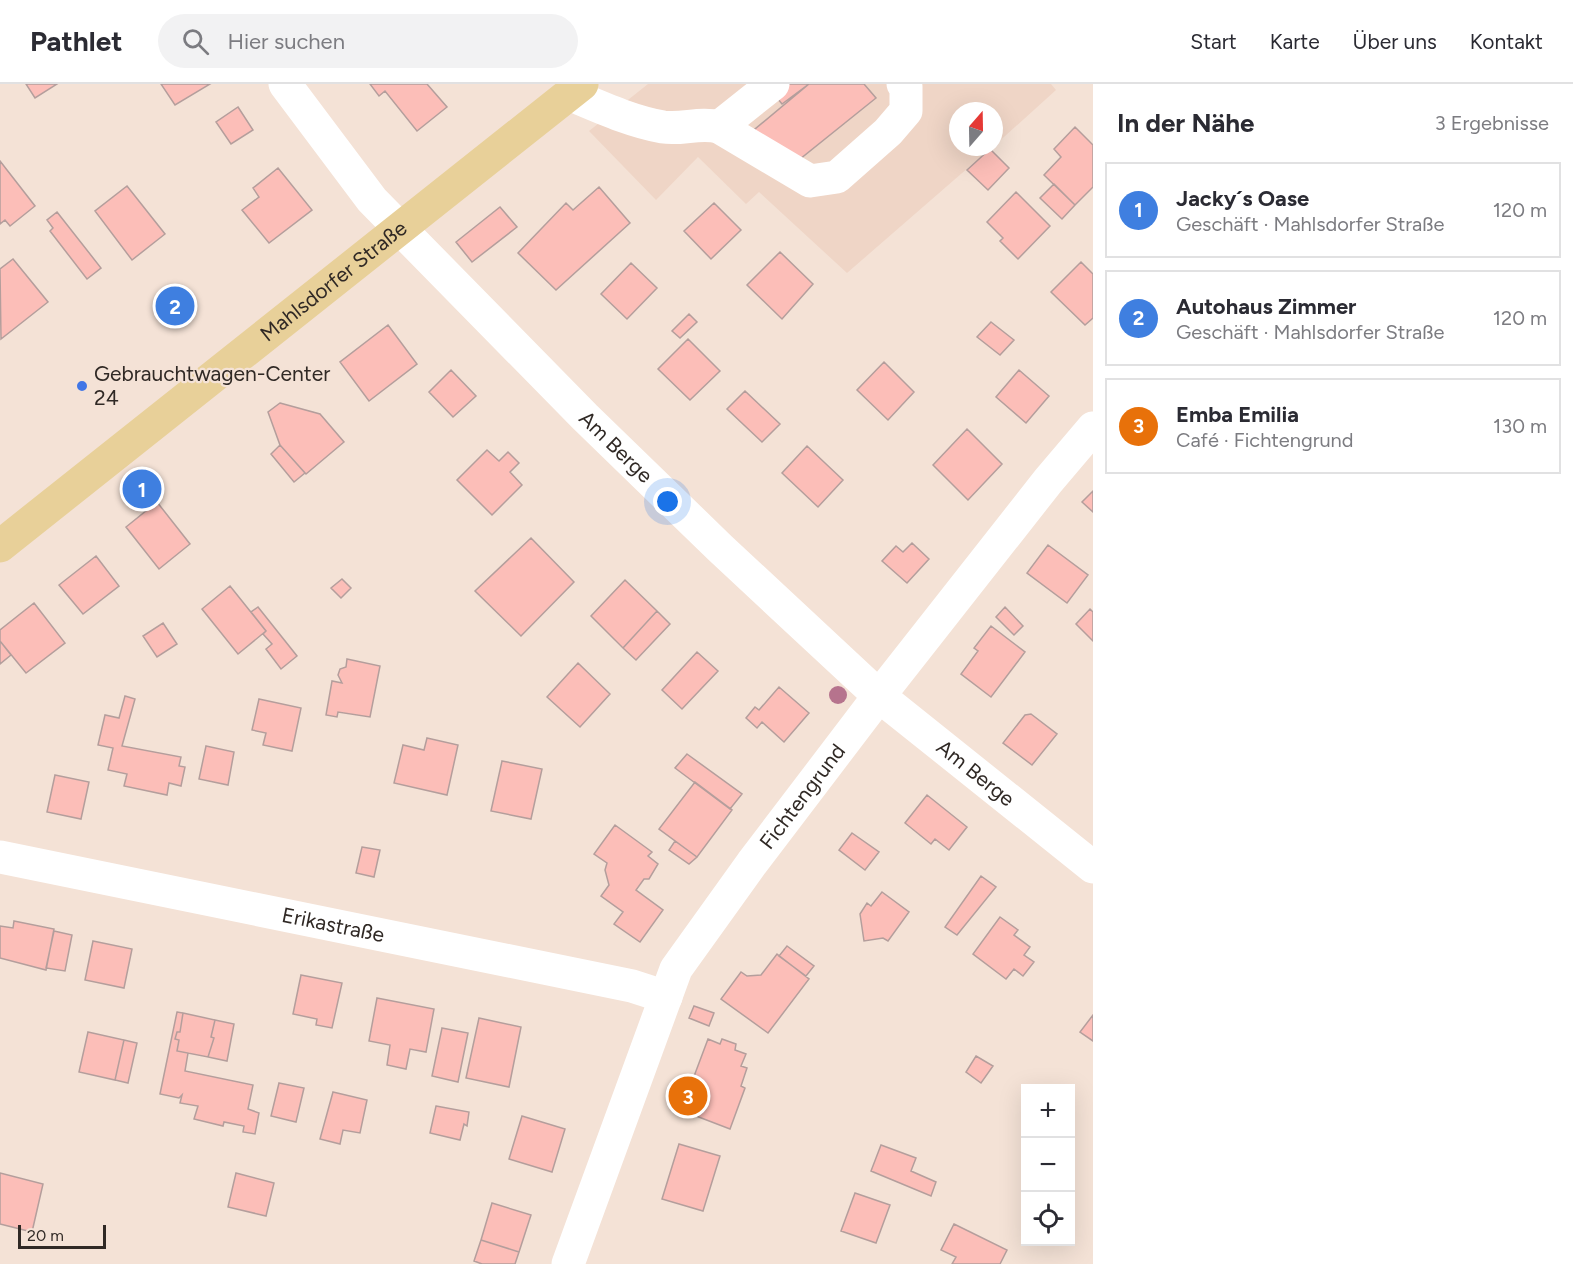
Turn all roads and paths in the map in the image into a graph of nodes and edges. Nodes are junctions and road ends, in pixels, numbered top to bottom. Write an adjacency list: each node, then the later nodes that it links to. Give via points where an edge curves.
1 (285, 84): 6 (street, Am Berge, via 359,184)
2 (773, 84): 5 (street)
3 (903, 84): 5 (street, via 906,111 837,177 810,181)
4 (575, 89): 5 (street, via 627,118 666,127); 6 (main road, Mahlsdorfer Straße)
5 (719, 127)
6 (399, 227): 8 (main road, Mahlsdorfer Straße); 9 (street, Am Berge, via 585,417)
7 (1090, 438): 9 (street, Fichtengrund, via 1048,481)
8 (0, 546)
9 (879, 696): 11 (street, Am Berge); 12 (street, Fichtengrund, via 710,920 676,969)
10 (0, 857): 12 (street, Erikastraße, via 620,984)
11 (1093, 867)
12 (666, 997): 13 (street, Fichtengrund)
13 (568, 1264)

